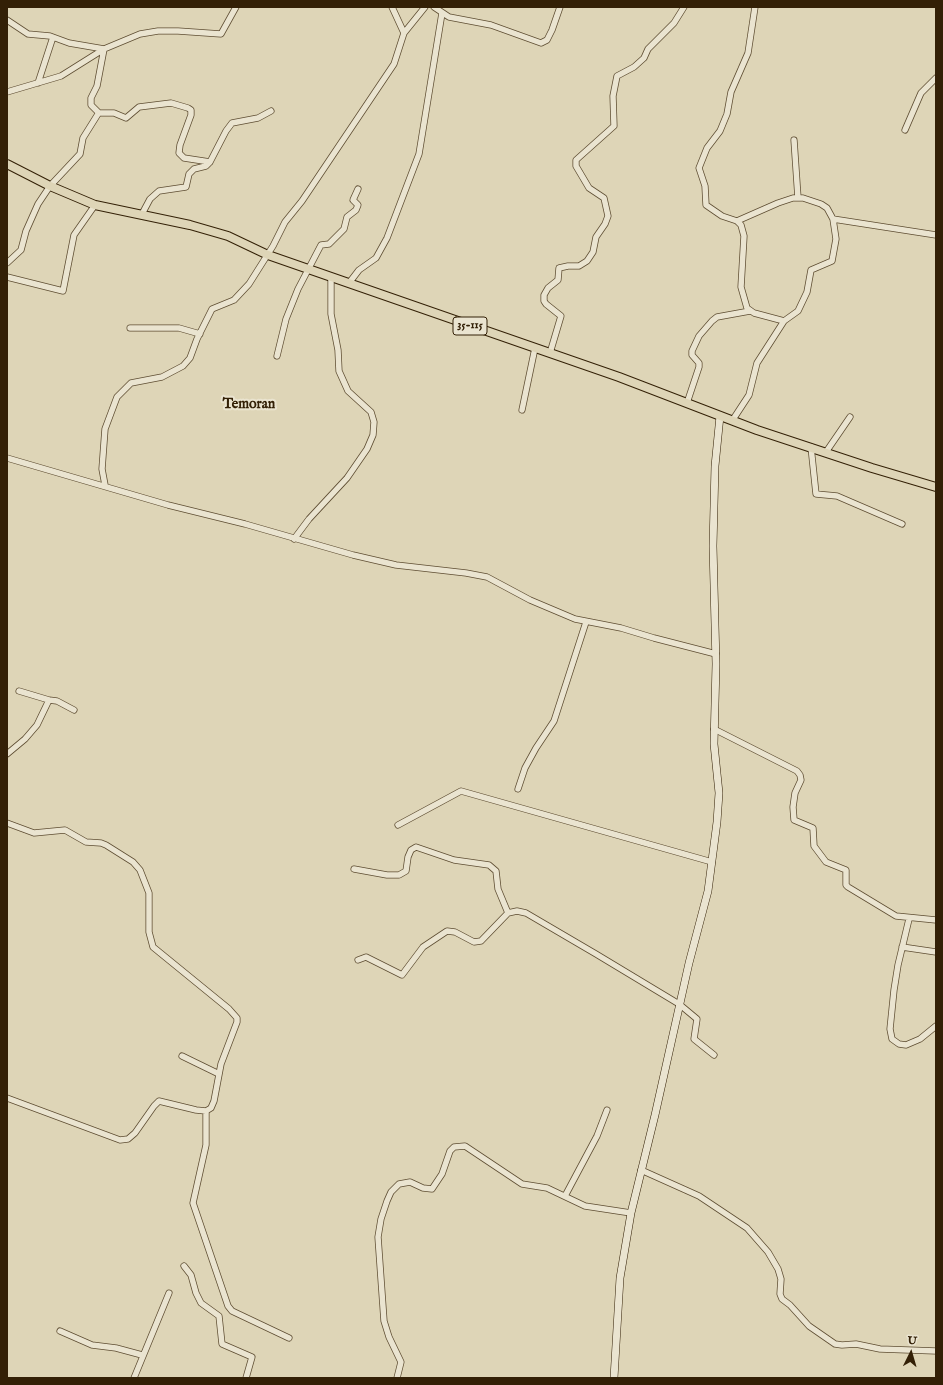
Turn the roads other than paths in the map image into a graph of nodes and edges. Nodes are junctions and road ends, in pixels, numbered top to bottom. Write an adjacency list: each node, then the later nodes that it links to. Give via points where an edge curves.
1 (236, 7): 12 (street, via 219,35 158,31 133,36)
2 (392, 7): 10 (street)
3 (425, 7): 10 (street)
4 (434, 7): 8 (street)
5 (560, 7): 8 (street, via 547,40 541,43 491,25 449,17)
6 (684, 7): 41 (street, via 674,23 648,49 644,58 617,76 613,96 614,126 576,160 576,166 589,188 604,198 608,216 596,237 593,252 587,262 579,266 560,268 558,280 544,295 546,304 561,316)
7 (755, 7): 28 (street, via 748,53 731,92 727,114 698,168 705,186 706,205 722,216)
8 (442, 13): 35 (street, via 419,154 388,238 376,258 359,270)
9 (7, 20): 11 (street, via 28,34)
10 (404, 33): 30 (street, via 394,64 302,201 285,222)
11 (53, 37): 12 (street); 14 (street)
12 (104, 50): 14 (street, via 61,76); 17 (street, via 97,86 91,98 91,105)
13 (936, 78): 18 (street, via 921,93)
14 (38, 83): 15 (street)
15 (7, 92)
16 (271, 111): 20 (street, via 252,120 232,123)
17 (99, 113): 20 (street, via 114,113 126,118 139,108 171,104 188,108 191,115 179,153 184,158); 22 (street, via 83,138 80,154)
18 (905, 130)
19 (794, 140): 24 (street)
20 (210, 162): 26 (street, via 191,171 186,187 168,188 154,195)
21 (7, 164): 22 (main road, 35-115)
22 (50, 186): 25 (main road, 35-115); 31 (street, via 33,212 21,250)
23 (358, 189): 32 (street, via 352,200 358,204 356,210 347,217 344,229 329,244 321,245)
24 (798, 198): 27 (street, via 821,204); 28 (street, via 778,203)
25 (95, 205): 26 (main road, 35-115); 33 (street, via 74,234 63,291)
26 (142, 214): 30 (main road, 35-115, via 207,229 247,243)
27 (833, 218): 29 (street); 37 (street, via 836,239 832,261 811,270 807,292 801,306)
28 (737, 221): 36 (street, via 741,224 744,236 740,277 742,293)
29 (936, 235)
30 (268, 255): 32 (main road, 35-115); 39 (street, via 243,292 231,302 212,309)
31 (7, 263)
32 (308, 269): 34 (main road, 35-115); 42 (street, via 286,320)
33 (7, 277)
34 (330, 277): 35 (main road, 35-115); 54 (street, via 331,314 339,371 348,391 371,412 374,422 373,435 367,449 347,478)
35 (349, 283): 40 (main road, 35-115)
36 (750, 312): 37 (street); 43 (street, via 717,317 699,336 692,351 699,367)
37 (784, 321): 47 (street, via 757,363 749,395)
38 (130, 328): 39 (street, via 179,328)
39 (200, 334): 51 (street, via 190,358 183,366 162,377 131,383 116,397 105,429 102,469)
40 (535, 348): 41 (main road, 35-115); 44 (street)
41 (550, 353): 43 (main road, 35-115)
42 (277, 356)
43 (687, 403): 45 (main road, 35-115)
44 (522, 410)
45 (720, 416): 47 (main road, 35-115); 56 (street, via 713,540)
46 (850, 417): 49 (street)
47 (732, 421): 48 (main road, 35-115)
48 (811, 447): 49 (main road, 35-115); 53 (street, via 816,494 837,496)
49 (826, 452): 52 (main road, 35-115)
50 (7, 458): 51 (street)
51 (105, 485): 54 (street)
52 (936, 487)
53 (902, 524)
54 (294, 539): 55 (street, via 396,565 486,577 552,610)
55 (586, 622): 56 (street, via 621,628); 62 (street, via 554,721 525,768)
56 (716, 654): 60 (street)
57 (19, 691): 58 (street)
58 (49, 700): 59 (street, via 57,701); 61 (street, via 37,725)
59 (74, 710)
60 (714, 729): 65 (street, via 719,794); 68 (street, via 797,771 801,780 795,793 792,813 794,820 813,828 814,846 822,854 823,859 846,870 848,887 889,913)
61 (7, 754)
62 (518, 789)
63 (7, 823): 77 (street, via 34,833 65,830 86,842 106,845 133,862 140,870 149,893 149,932 154,947 237,1018 237,1025 223,1057)
64 (398, 825): 65 (street, via 460,791)
65 (712, 862): 73 (street, via 708,891)
66 (354, 869): 67 (street, via 400,875 406,871 408,857 416,848 454,860 489,865 496,871 498,889)
67 (508, 913): 72 (street, via 481,941 474,942 455,932 447,931 424,947 402,975 366,957); 73 (street, via 517,910 526,913)
68 (909, 919): 69 (street); 70 (street)
69 (936, 920)
70 (902, 947): 71 (street); 74 (street, via 890,1029 892,1039 906,1045 920,1039)
71 (936, 952)
72 (358, 960)
73 (679, 1004): 75 (street, via 697,1019 694,1039); 81 (street)
74 (936, 1026)
75 (714, 1055)
76 (182, 1056): 77 (street)
77 (219, 1074): 80 (street, via 214,1101 211,1108)
78 (7, 1098): 80 (street, via 124,1140 135,1133 159,1101)
79 (607, 1110): 82 (street)
80 (206, 1111): 87 (street, via 206,1145 193,1203 228,1306 232,1311)
81 (641, 1170): 83 (street); 88 (street, via 699,1196 748,1228 778,1269 782,1299 809,1326 835,1344)
82 (565, 1196): 83 (street, via 585,1206); 92 (street, via 547,1188 522,1184 465,1146 450,1150 442,1174 432,1189 410,1182 395,1187 384,1208 378,1237 384,1320 401,1362)
83 (630, 1213): 93 (street, via 620,1278)
84 (184, 1266): 91 (street, via 191,1275 201,1303 220,1316 222,1344 252,1357)
85 (169, 1293): 89 (street)
86 (60, 1331): 89 (street, via 92,1345)
87 (289, 1338)
88 (936, 1351)
89 (142, 1355): 90 (street)
90 (134, 1378)
91 (246, 1378)
92 (397, 1378)
93 (614, 1378)

